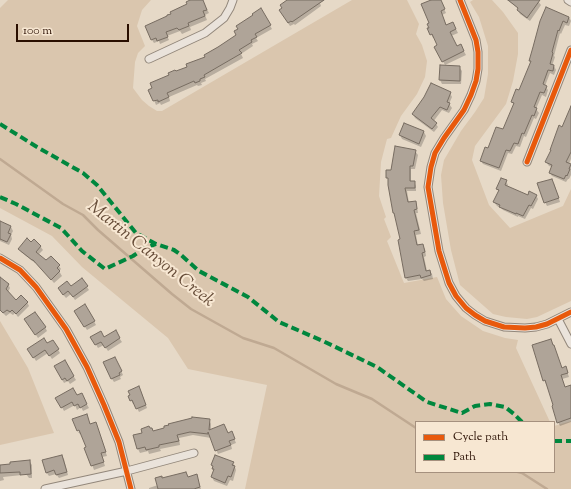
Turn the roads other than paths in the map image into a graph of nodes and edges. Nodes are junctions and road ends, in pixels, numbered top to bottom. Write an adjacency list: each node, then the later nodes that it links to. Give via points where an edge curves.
1 (234, 0): 6 (street, via 224,18 205,34)
2 (460, 0): 10 (street, via 476,40 478,68 476,81 464,110 444,138 431,167 428,186 439,251 456,296 466,308 485,321 504,327 525,328 548,324)
3 (568, 0): 4 (street)
4 (571, 2)
5 (571, 50): 7 (street)
6 (149, 59)
7 (527, 162)
8 (0, 258): 13 (street, via 20,270 36,287 66,329 88,367 119,442)
9 (571, 312): 10 (street)
10 (558, 319): 11 (street)
11 (571, 344)
12 (194, 453): 13 (street)
13 (127, 471): 14 (street); 15 (street)
14 (45, 489)
15 (131, 489)

